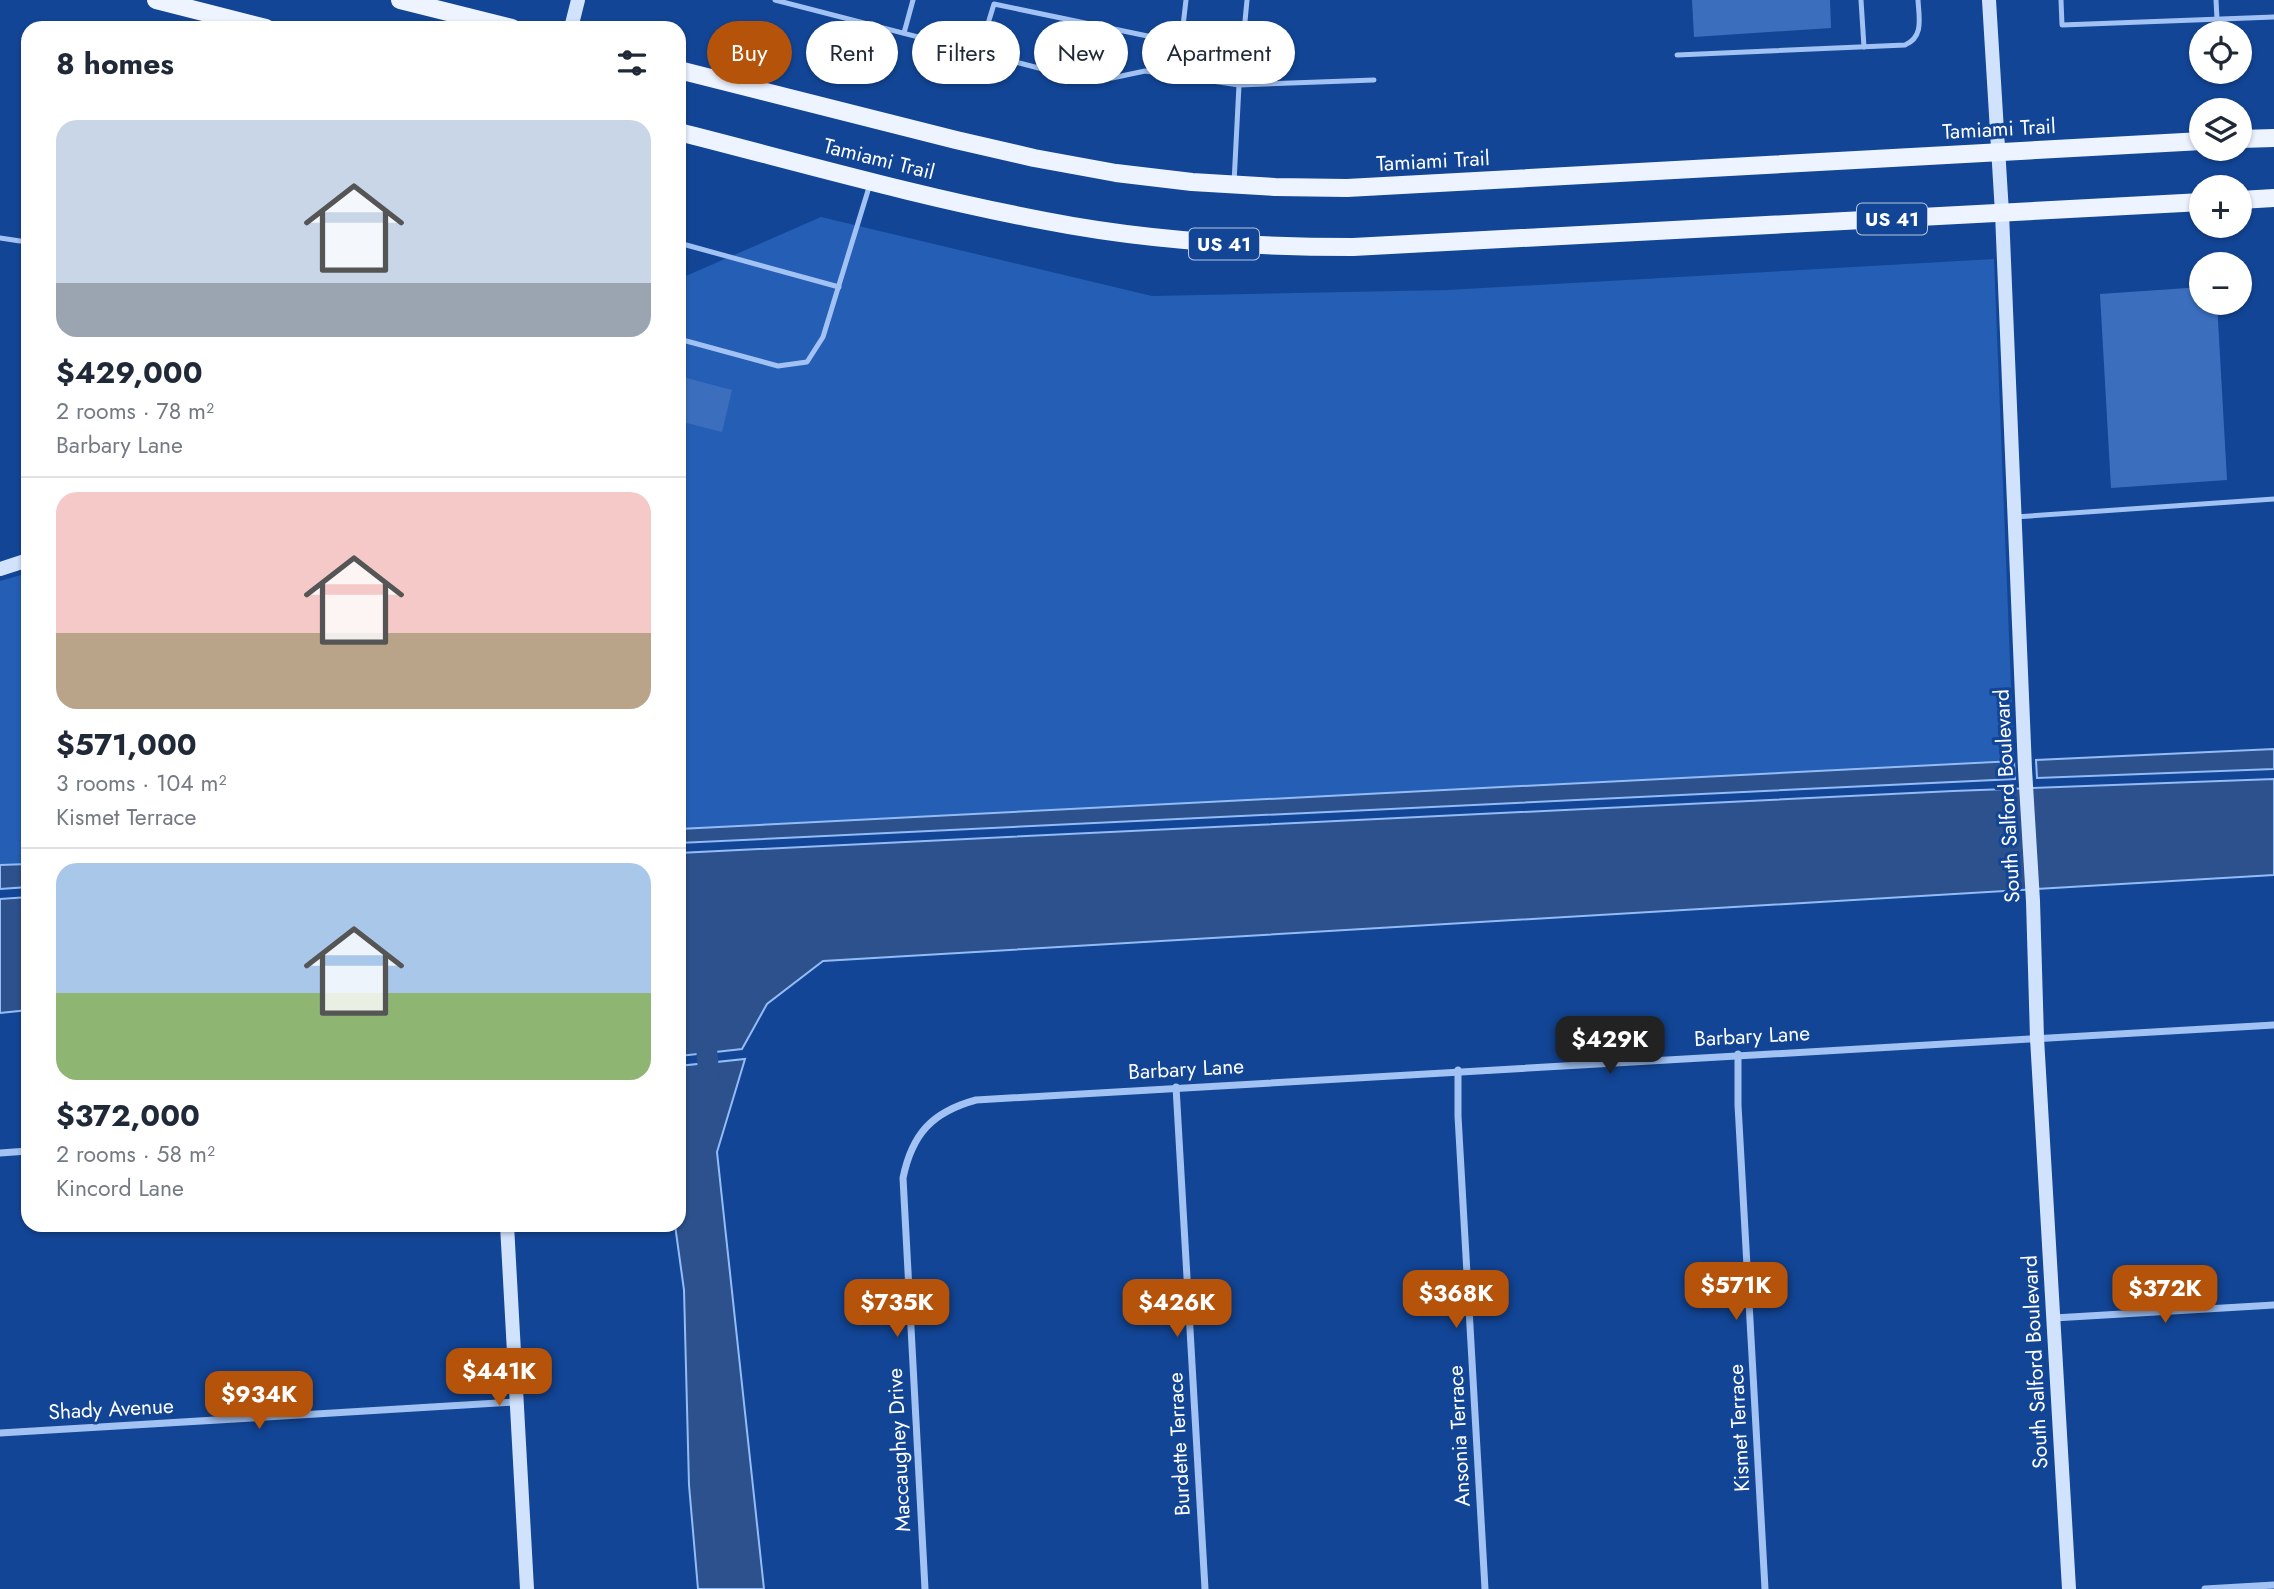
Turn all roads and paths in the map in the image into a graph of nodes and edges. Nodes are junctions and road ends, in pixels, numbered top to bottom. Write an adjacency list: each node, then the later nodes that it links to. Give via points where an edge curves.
1 (156, 0): 15 (main road)
2 (400, 0): 16 (main road)
3 (578, 0): 17 (street)
4 (775, 0): 19 (lane)
5 (913, 0): 19 (lane)
6 (1186, 0): 18 (lane, via 1181,43 994,4)
7 (1247, 0): 26 (lane)
8 (1861, 0): 21 (lane)
9 (1918, 0): 21 (lane, via 1919,26 1914,41)
10 (1989, 0): 31 (street, South Salford Boulevard)
11 (2061, 0): 14 (lane, via 2062,25)
12 (2216, 0): 14 (lane)
13 (2274, 17): 14 (lane)
14 (2217, 19)
15 (238, 21)
16 (484, 21)
17 (573, 21)
18 (989, 21)
19 (904, 33): 20 (lane)
20 (912, 35)
21 (1864, 47): 22 (lane)
22 (1677, 55)
23 (1020, 63): 26 (lane, via 1085,80 1145,71)
24 (686, 72): 33 (main road, Tamiami Trail, via 1034,158 1116,173)
25 (1374, 80): 26 (lane)
26 (1239, 85): 33 (lane)
27 (686, 134): 32 (main road, Tamiami Trail / US 41)
28 (2274, 138): 29 (main road)
29 (2252, 139)
30 (2189, 142): 31 (main road, Tamiami Trail)
31 (1998, 152): 33 (main road, Tamiami Trail, via 1347,188); 37 (street, South Salford Boulevard)
32 (871, 181): 37 (main road, Tamiami Trail / US 41, via 1047,222 1193,242 1271,247 1380,246); 41 (lane)
33 (1234, 185)
34 (2274, 198): 35 (main road)
35 (2252, 199)
36 (2189, 203): 37 (main road, Tamiami Trail / US 41)
37 (2002, 213): 44 (street, South Salford Boulevard)
38 (0, 238): 39 (lane)
39 (20, 241)
40 (686, 245): 41 (lane)
41 (839, 286): 42 (lane, via 823,337 807,362 778,366)
42 (686, 341)
43 (2274, 499): 44 (lane)
44 (2015, 517): 48 (street, South Salford Boulevard)
45 (21, 562): 46 (street)
46 (0, 569)
47 (2274, 1025): 48 (street, Barbary Lane)
48 (2037, 1038): 49 (street, Barbary Lane); 57 (street, South Salford Boulevard)
49 (1738, 1054): 50 (street, Barbary Lane); 65 (street, Kismet Terrace)
50 (1458, 1070): 51 (street, Barbary Lane); 64 (street, Ansonia Terrace)
51 (1176, 1087): 52 (street, Barbary Lane, via 976,1100); 63 (street, Burdette Terrace)
52 (942, 1113): 62 (street, Maccaughey Drive, via 915,1142 903,1178)
53 (21, 1152): 54 (street)
54 (0, 1153)
55 (507, 1232): 58 (street)
56 (2274, 1305): 57 (street)
57 (2054, 1318): 66 (street, South Salford Boulevard)
58 (517, 1402): 59 (street, Shady Avenue); 61 (street)
59 (0, 1433)
60 (2274, 1585): 67 (street)
61 (527, 1589)
62 (925, 1589)
63 (1205, 1589)
64 (1485, 1589)
65 (1765, 1589)
66 (2069, 1589)
67 (2205, 1589)

